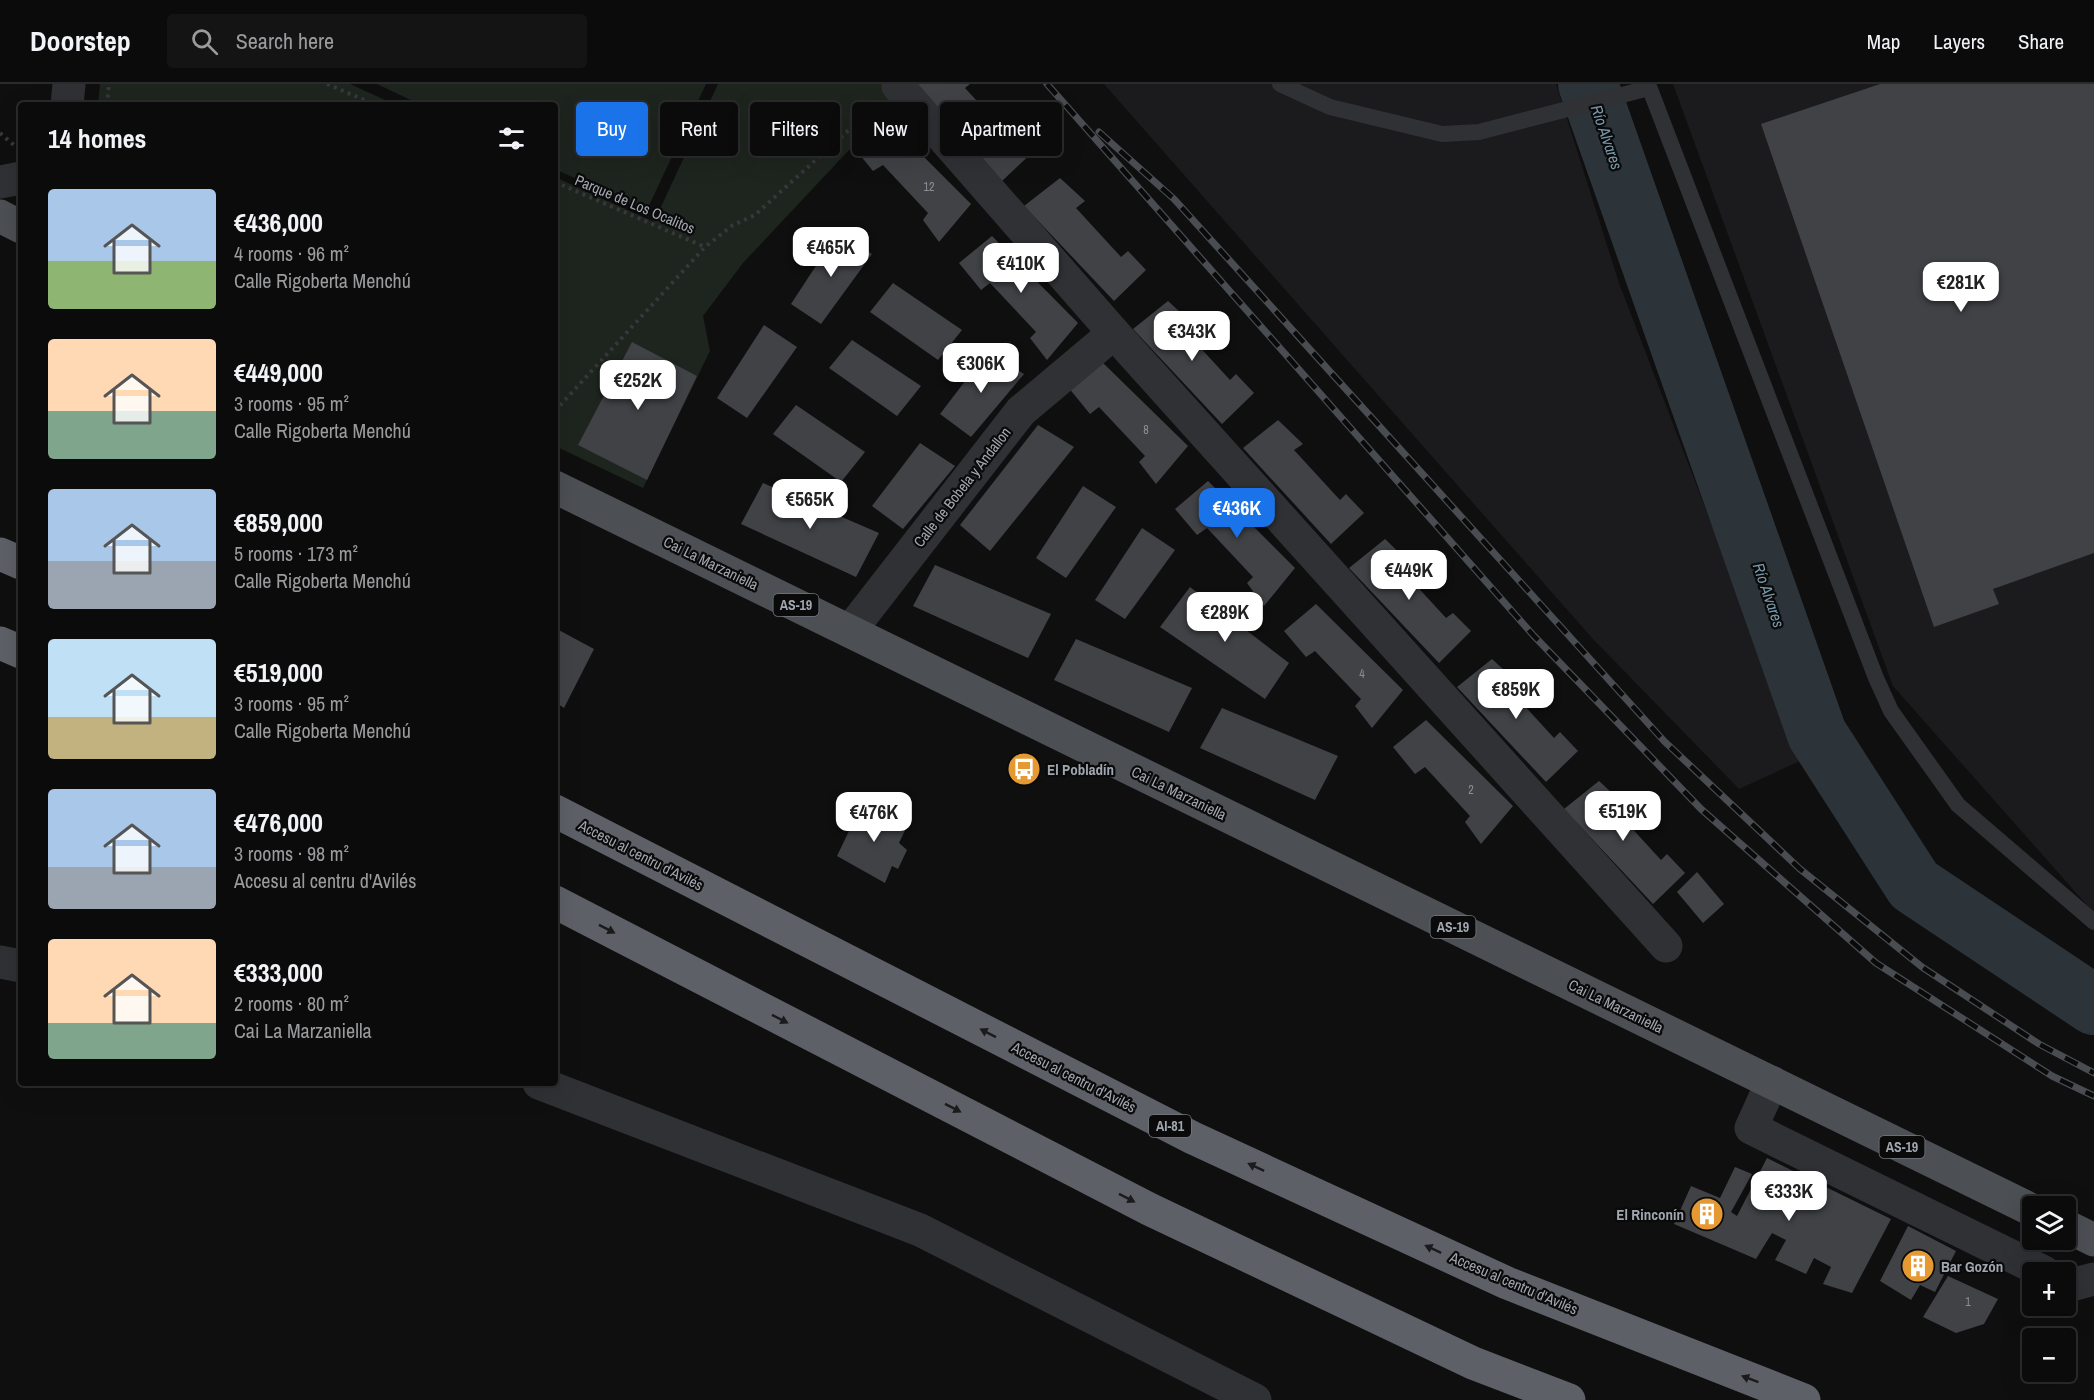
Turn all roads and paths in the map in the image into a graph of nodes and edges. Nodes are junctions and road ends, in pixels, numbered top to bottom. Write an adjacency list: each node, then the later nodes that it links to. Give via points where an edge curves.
1 (69, 84): 7 (street)
2 (109, 84): 8 (path)
3 (327, 84): 9 (path)
4 (1280, 84): 6 (lane, via 1330,107 1442,134 1479,132)
5 (898, 86): 17 (path, Parque de Los Ocalitos, via 755,215 732,225); 18 (street)
6 (1648, 87): 28 (lane, via 1891,711 1958,805)
7 (67, 102)
8 (107, 102)
9 (369, 102)
10 (0, 133): 11 (path)
11 (15, 146)
12 (18, 179): 13 (street)
13 (0, 182)
14 (558, 183): 17 (path, Parque de Los Ocalitos)
15 (0, 216): 16 (main road)
16 (18, 225)
17 (705, 247): 19 (path, Parque de Los Ocalitos)
18 (1114, 333): 23 (street, Calle de Bobela y Andallon, via 1021,411); 29 (street)
19 (558, 408)
20 (558, 488): 23 (main road, Cai La Marzaniella / AS-19)
21 (0, 554): 22 (highway)
22 (18, 562)
23 (850, 631): 32 (main road, Cai La Marzaniella / AS-19)
24 (0, 643): 25 (highway)
25 (18, 651)
26 (558, 813): 42 (highway, Accesu al centru d'Avilés / AI-81, one-way to 26, via 1507,1283 1204,1143)
27 (558, 904): 41 (highway, one-way to 41, via 1149,1209 1473,1363)
28 (2094, 922)
29 (1666, 946)
30 (0, 962): 31 (street)
31 (18, 965)
32 (1772, 1082): 34 (main road, Cai La Marzaniella / AS-19); 37 (street, via 1751,1128)
33 (547, 1086): 40 (street, via 920,1230)
34 (2022, 1205)
35 (2076, 1231): 36 (main road)
36 (2094, 1240)
37 (2024, 1262)
38 (2094, 1279): 39 (street)
39 (2076, 1284)
40 (1255, 1400)
41 (1569, 1400)
42 (1804, 1400)

